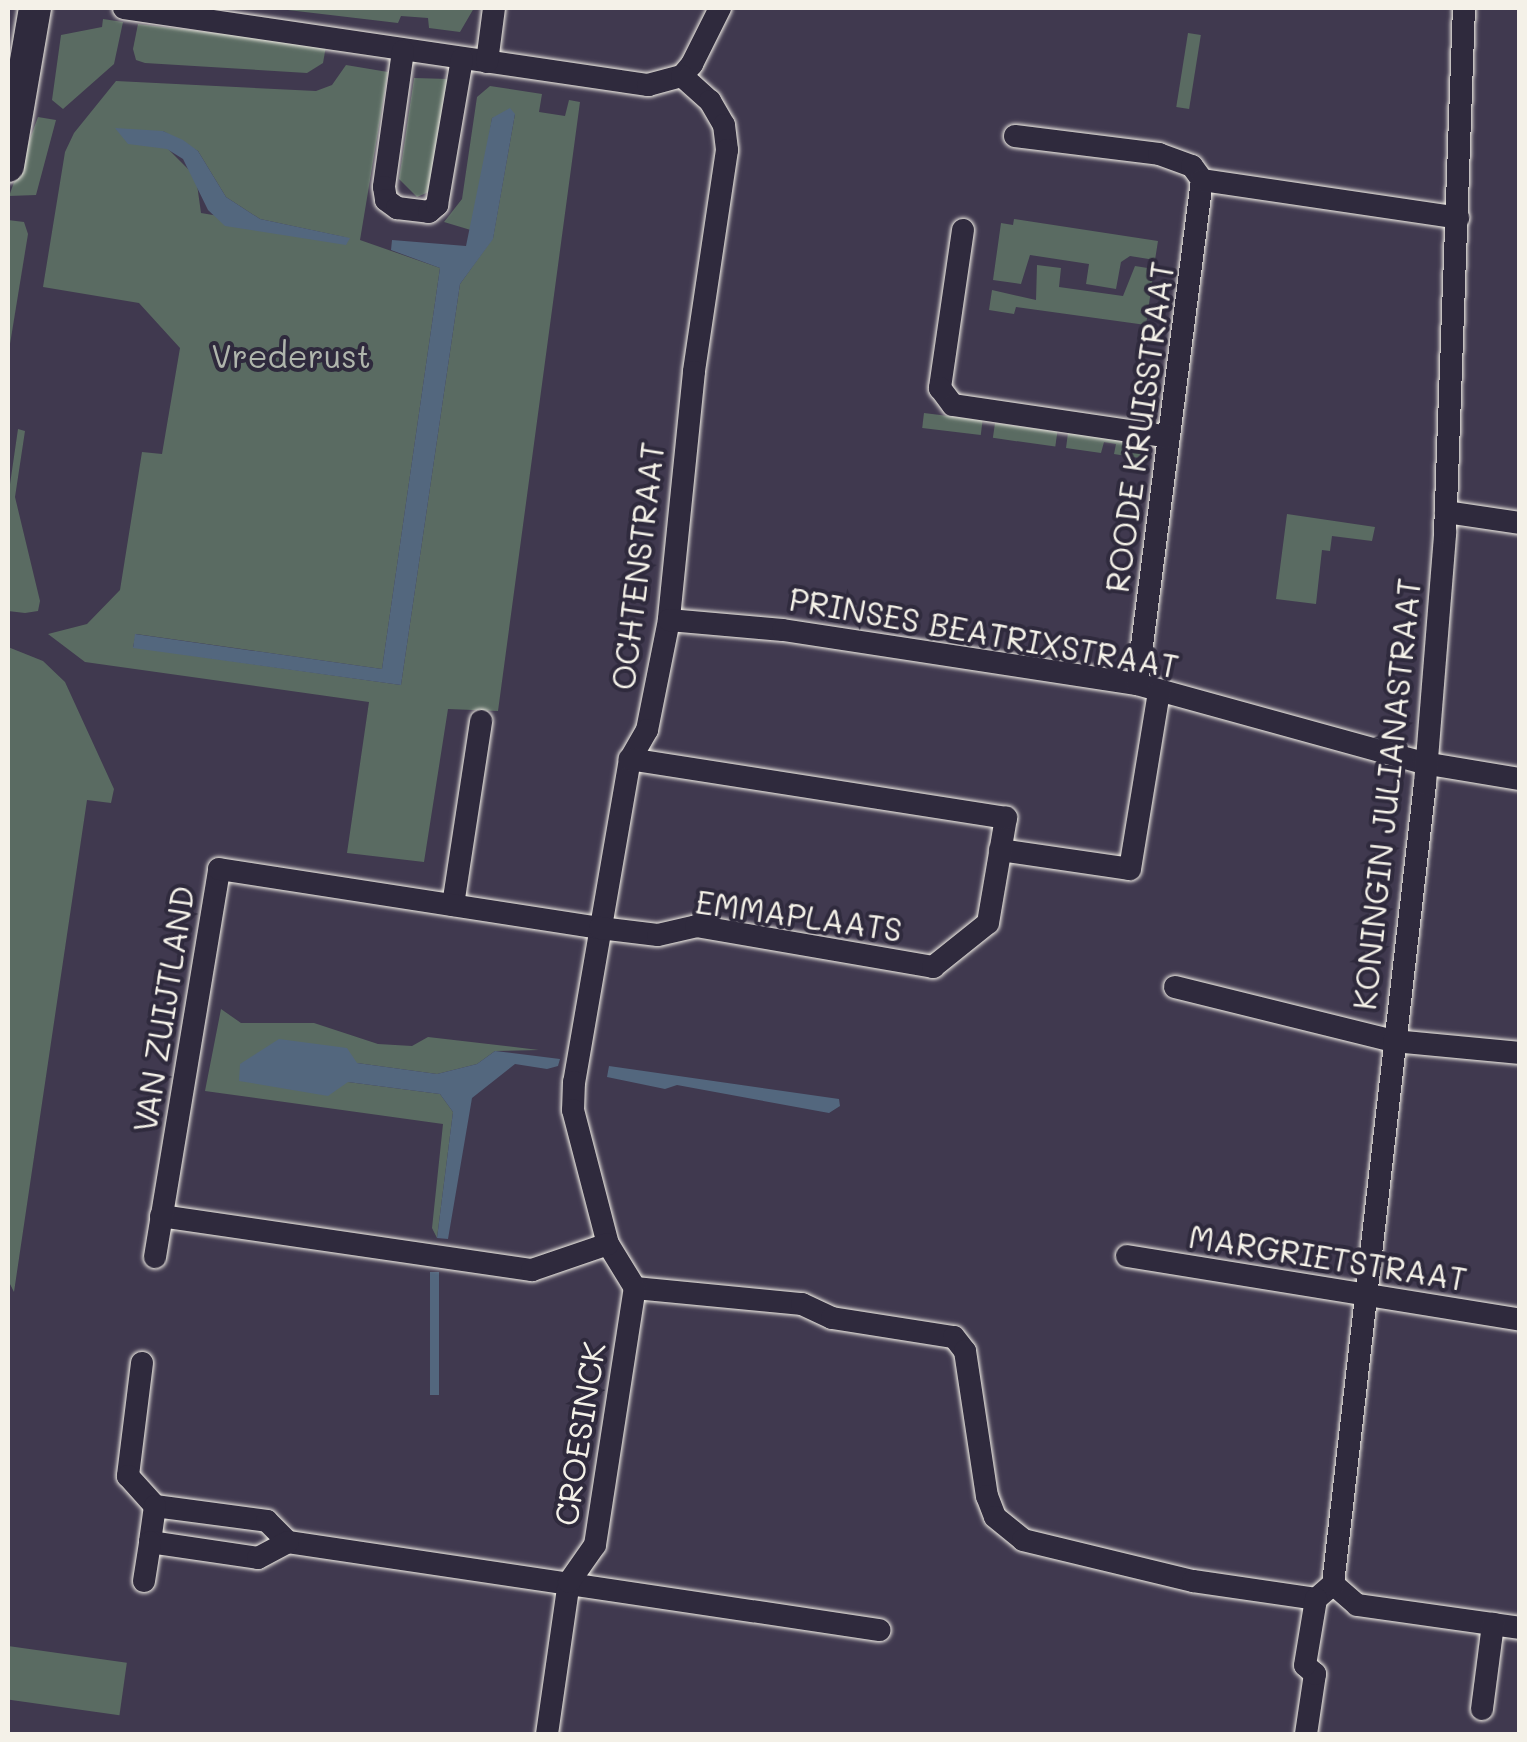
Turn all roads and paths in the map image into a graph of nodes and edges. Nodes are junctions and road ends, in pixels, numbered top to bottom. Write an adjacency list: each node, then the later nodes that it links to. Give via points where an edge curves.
1 (35, 8): 11 (main road)
2 (124, 8): 6 (street)
3 (494, 8): 8 (street)
4 (720, 8): 9 (street)
5 (1464, 8): 13 (street, KONINGIN JULIANASTRAAT)
6 (403, 51): 7 (street); 7 (street, via 386,200 429,212 438,205)
7 (462, 58): 8 (street)
8 (487, 62): 9 (street, via 648,85)
9 (682, 76): 18 (street, OCHTENSTRAAT, via 724,125 727,150 694,372)
10 (1015, 136): 12 (street, via 1159,154 1192,166)
11 (8, 166)
12 (1202, 180): 13 (street); 15 (street, ROODE KRUISSTRAAT)
13 (1458, 218): 16 (street, KONINGIN JULIANASTRAAT)
14 (963, 230): 15 (street, via 940,388 954,404)
15 (1169, 436): 19 (street, ROODE KRUISSTRAAT)
16 (1446, 512): 17 (street); 22 (street, KONINGIN JULIANASTRAAT)
17 (1520, 523)
18 (668, 620): 19 (street, PRINSES BEATRIXSTRAAT, via 783,630); 21 (street, OCHTENSTRAAT, via 648,730)
19 (1148, 688): 22 (street, PRINSES BEATRIXSTRAAT); 24 (street, ROODE KRUISSTRAAT, via 1130,869)
20 (481, 721): 25 (street)
21 (630, 759): 24 (street, EMMAPLAATS, via 1006,818); 26 (street, OCHTENSTRAAT)
22 (1423, 763): 23 (street, PRINSES BEATRIXSTRAAT); 28 (street, KONINGIN JULIANASTRAAT)
23 (1520, 779)
24 (1000, 850): 26 (street, EMMAPLAATS, via 988,923 933,967 696,926 658,935)
25 (453, 905): 26 (street, VAN ZUIJTLAND); 30 (street, VAN ZUIJTLAND, via 219,869)
26 (600, 928): 31 (street, OCHTENSTRAAT, via 574,1110)
27 (1174, 986): 28 (street)
28 (1394, 1041): 29 (street); 35 (street, KONINGIN JULIANASTRAAT)
29 (1520, 1052)
30 (161, 1216): 31 (street, via 532,1270); 33 (street, VAN ZUIJTLAND)
31 (608, 1244): 34 (street, OCHTENSTRAAT)
32 (1126, 1256): 35 (street, MARGRIETSTRAAT)
33 (154, 1258)
34 (634, 1288): 42 (street, CROESINCK, via 595,1545); 43 (street, via 802,1304 832,1318 942,1331 965,1351 987,1496 1007,1531 1107,1562)
35 (1364, 1299): 36 (street, MARGRIETSTRAAT); 43 (street, KONINGIN JULIANASTRAAT)
36 (1520, 1320)
37 (142, 1363): 38 (street, via 128,1476)
38 (155, 1506): 39 (street); 40 (street, via 267,1521)
39 (150, 1542): 40 (street, via 258,1558); 41 (street)
40 (288, 1542): 42 (street)
41 (144, 1581)
42 (569, 1582): 46 (street); 48 (street, CROESINCK)
43 (1324, 1591): 44 (street, via 1357,1606); 49 (street, KONINGIN JULIANASTRAAT, via 1306,1665 1315,1674)
44 (1493, 1624): 45 (street); 47 (street)
45 (1520, 1628)
46 (880, 1630)
47 (1482, 1708)
48 (547, 1734)
49 (1306, 1734)

